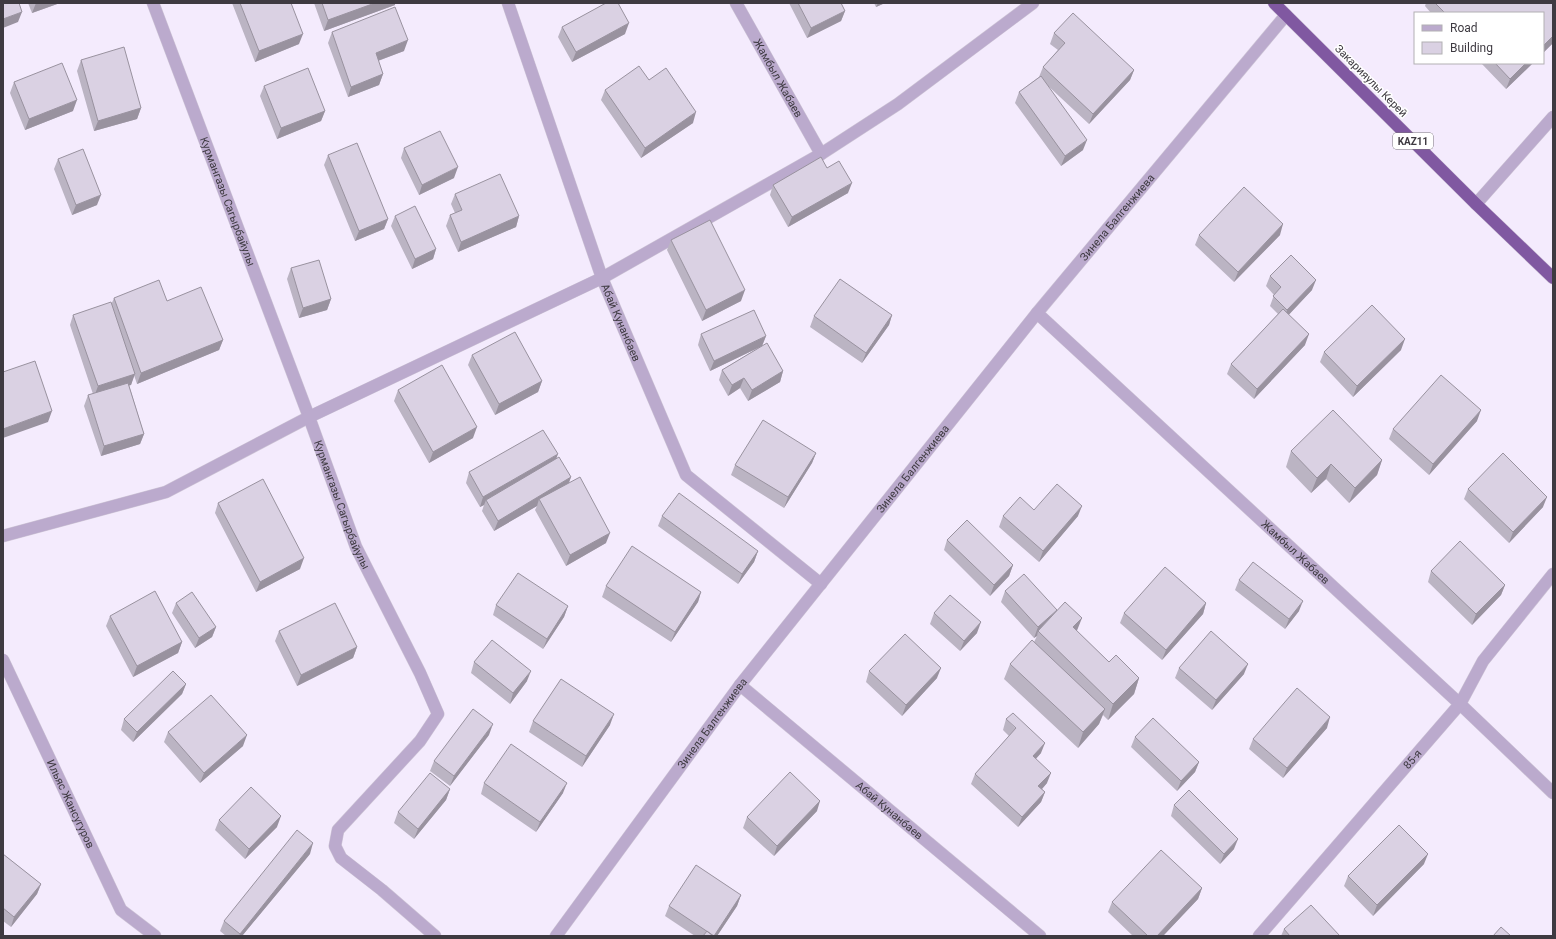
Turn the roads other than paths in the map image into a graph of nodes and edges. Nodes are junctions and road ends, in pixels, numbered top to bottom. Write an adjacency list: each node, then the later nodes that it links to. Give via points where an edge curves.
1 (153, 3): 13 (street, Курмангазы Сагырбайулы)
2 (508, 3): 10 (street, Абай Кунанбаев)
3 (736, 3): 8 (street, Жамбыл Жабаев)
4 (1033, 3): 8 (street, via 898,104)
5 (1274, 3): 6 (highway, Закарияулы Керей / KAZ11)
6 (1286, 16): 9 (highway, Закарияулы Керей / KAZ11); 12 (street, Зинела Балгенжиева)
7 (1553, 117): 9 (street)
8 (821, 154): 10 (street)
9 (1476, 204): 11 (highway, Закарияулы Керей / KAZ11)
10 (602, 278): 13 (street); 16 (street, Абай Кунанбаев, via 686,475)
11 (1553, 278)
12 (1037, 313): 16 (street, Зинела Балгенжиева); 19 (street, Жамбыл Жабаев)
13 (309, 417): 14 (street, via 166,492); 22 (street, Курмангазы Сагырбайулы, via 356,547 438,714 420,741 338,830 335,846 341,858)
14 (3, 536)
15 (1553, 574): 19 (street, 85-я, via 1483,661)
16 (821, 584): 18 (street, Зинела Балгенжиева)
17 (3, 660): 21 (street, Ильяс Жансугуров, via 121,910)
18 (740, 685): 23 (street, Зинела Балгенжиева); 24 (street, Абай Кунанбаев)
19 (1460, 704): 20 (street, Жамбыл Жабаев); 25 (street, 85-я)
20 (1553, 793)
21 (155, 936)
22 (435, 936)
23 (556, 936)
24 (1040, 936)
25 (1259, 936)

